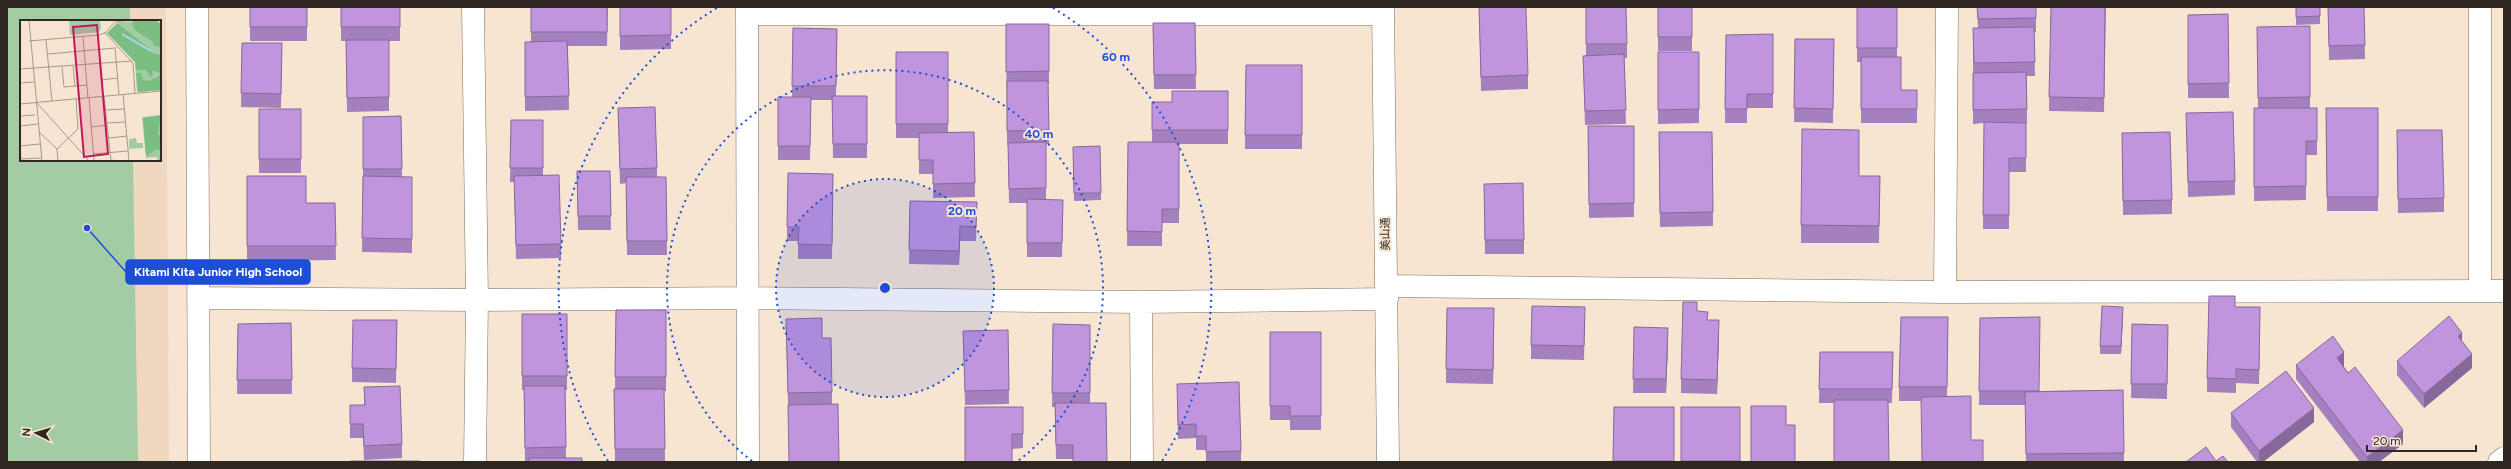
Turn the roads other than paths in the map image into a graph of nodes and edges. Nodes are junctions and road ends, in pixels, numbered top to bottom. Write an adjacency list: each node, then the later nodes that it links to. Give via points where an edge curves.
1 (197, 7): 12 (street)
2 (473, 7): 14 (street)
3 (1947, 7): 11 (street)
4 (2480, 7): 8 (street)
5 (747, 11): 6 (street); 13 (street)
6 (1059, 11): 7 (street)
7 (1383, 11): 10 (street, 美山通)
8 (2480, 290): 9 (street); 11 (street)
9 (2504, 291)
10 (1386, 292): 11 (street); 15 (street); 21 (street, 美山通)
11 (1945, 292)
12 (199, 298): 14 (street); 17 (street)
13 (748, 298): 14 (street); 15 (street); 19 (street)
14 (477, 300): 18 (street)
15 (1140, 302): 20 (street)
16 (2504, 458): 22 (street)
17 (198, 462)
18 (475, 462)
19 (748, 462)
20 (1142, 462)
21 (1388, 462)
22 (2499, 462)

